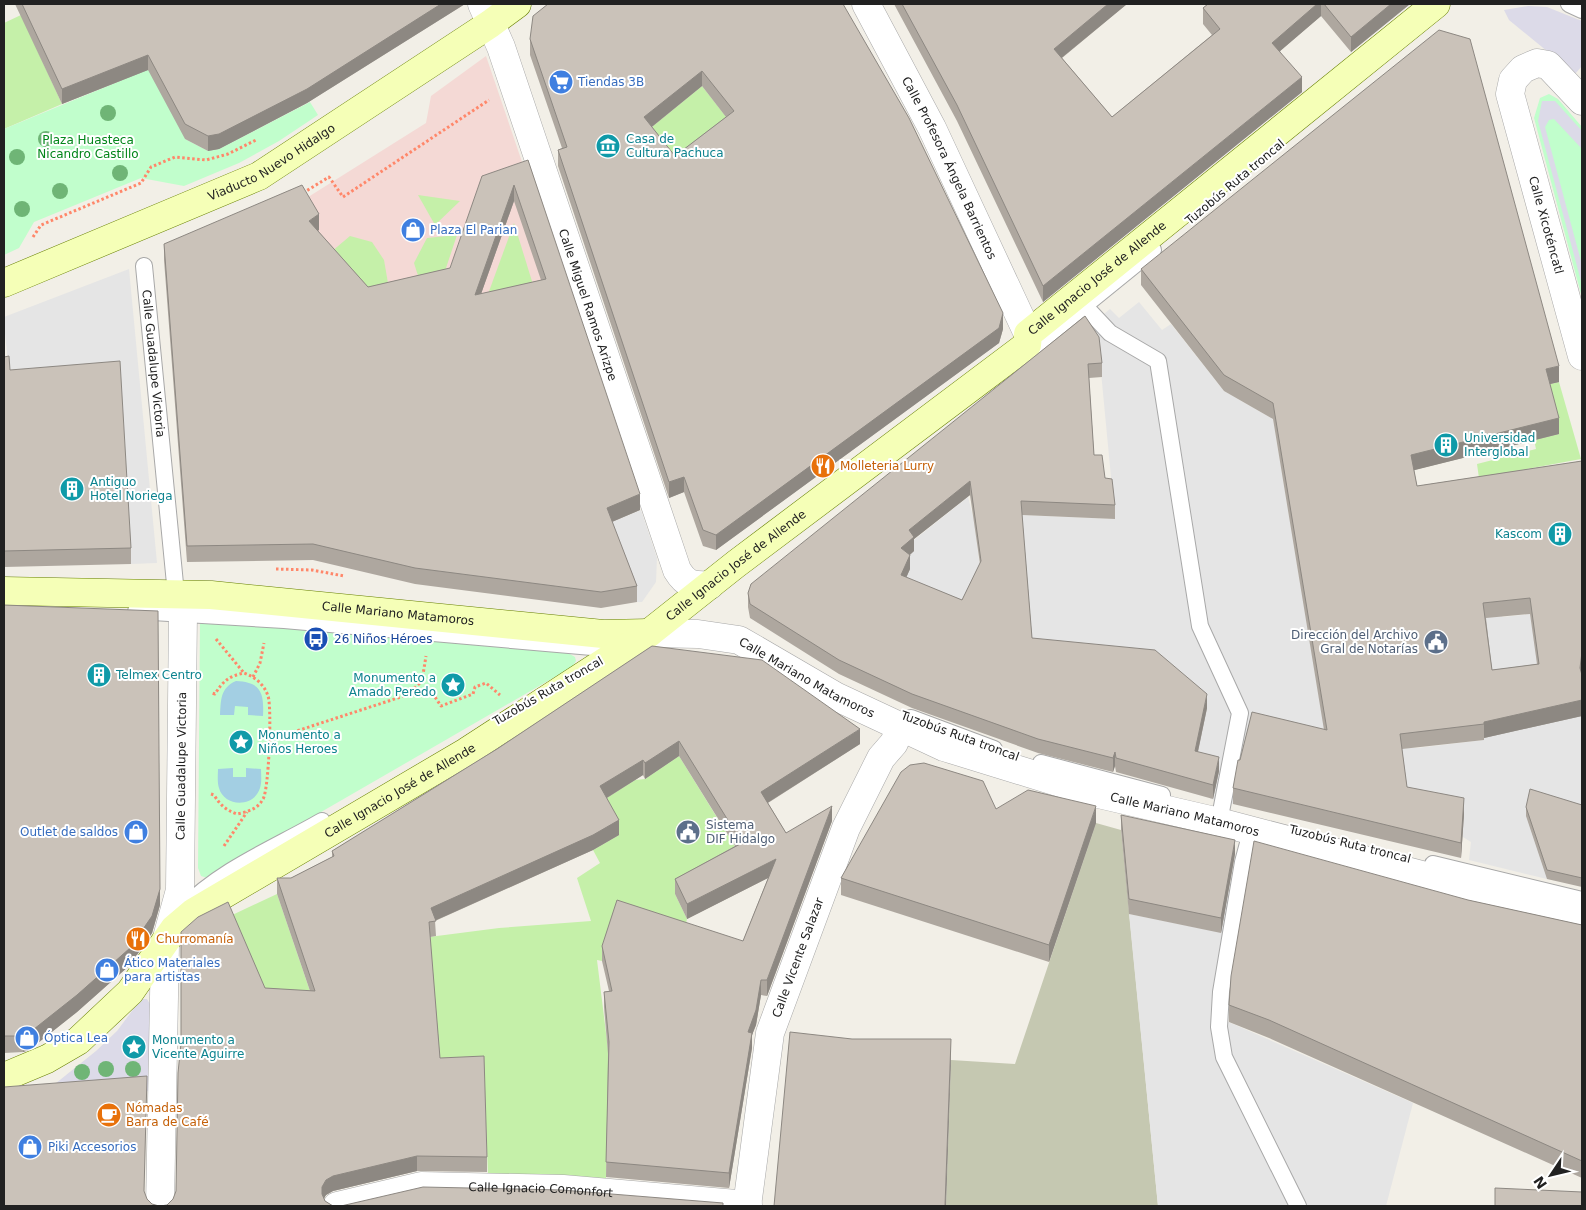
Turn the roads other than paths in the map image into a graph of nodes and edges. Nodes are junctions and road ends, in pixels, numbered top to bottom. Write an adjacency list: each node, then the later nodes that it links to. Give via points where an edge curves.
1 (517, 4): 7 (street, Viaducto Nuevo Hidalgo)
2 (866, 4): 12 (street, Calle Profesora Ángela Barrientos, via 932,128)
3 (1436, 4): 11 (street, Calle Ignacio José de Allende)
4 (1449, 4): 11 (lane, Tuzobús Ruta troncal)
5 (1569, 4): 6 (lane)
6 (1582, 10)
7 (486, 14): 10 (street, Viaducto Nuevo Hidalgo, via 259,176); 14 (street, Calle Miguel Ramos Arizpe, via 501,47)
8 (1582, 101): 13 (street, Calle Xicoténcatl, via 1548,65 1536,63 1523,69 1513,80 1510,94)
9 (144, 266): 17 (lane, Calle Guadalupe Victoria)
10 (4, 283)
11 (1080, 301): 12 (street, Calle Ignacio José de Allende); 19 (lane, Tuzobús Ruta troncal, via 693,612); 21 (lane, via 1110,333 1158,361 1200,626 1240,713)
12 (1028, 334): 15 (street, Calle Ignacio José de Allende, via 1027,345)
13 (1582, 356)
14 (677, 570): 15 (street, via 694,586); 19 (street, via 671,602)
15 (710, 585): 19 (street, Calle Ignacio José de Allende)
16 (4, 592): 17 (street, Calle Mariano Matamoros)
17 (180, 603): 18 (lane); 19 (street, Calle Mariano Matamoros, via 221,596 603,634); 24 (street, Calle Guadalupe Victoria, via 180,890)
18 (123, 611)
19 (649, 633): 20 (street, Calle Mariano Matamoros, via 739,640 837,697); 21 (lane, Tuzobús Ruta troncal, via 697,628 742,632 877,705 1010,755); 24 (street, Calle Ignacio José de Allende, via 466,752 219,895)
20 (901, 726): 21 (street, Calle Mariano Matamoros, via 944,747 1090,792); 29 (street, Calle Vicente Salazar, via 846,828 770,1033)
21 (1219, 816): 22 (street, Calle Mariano Matamoros); 23 (lane, Tuzobús Ruta troncal, via 1376,851)
22 (1251, 832): 23 (street, Calle Mariano Matamoros); 30 (lane, via 1221,992 1219,1027 1224,1057)
23 (1581, 912)
24 (168, 936): 25 (lane, via 126,989 75,1037); 26 (street, Calle Ignacio José de Allende, via 130,992 78,1041 47,1059); 27 (street, Calle Guadalupe Victoria)
25 (4, 1072)
26 (4, 1077)
27 (160, 1206)
28 (337, 1206): 29 (street, Calle Ignacio Comonfort, via 420,1186 563,1189)
29 (748, 1206)
30 (1298, 1206)

